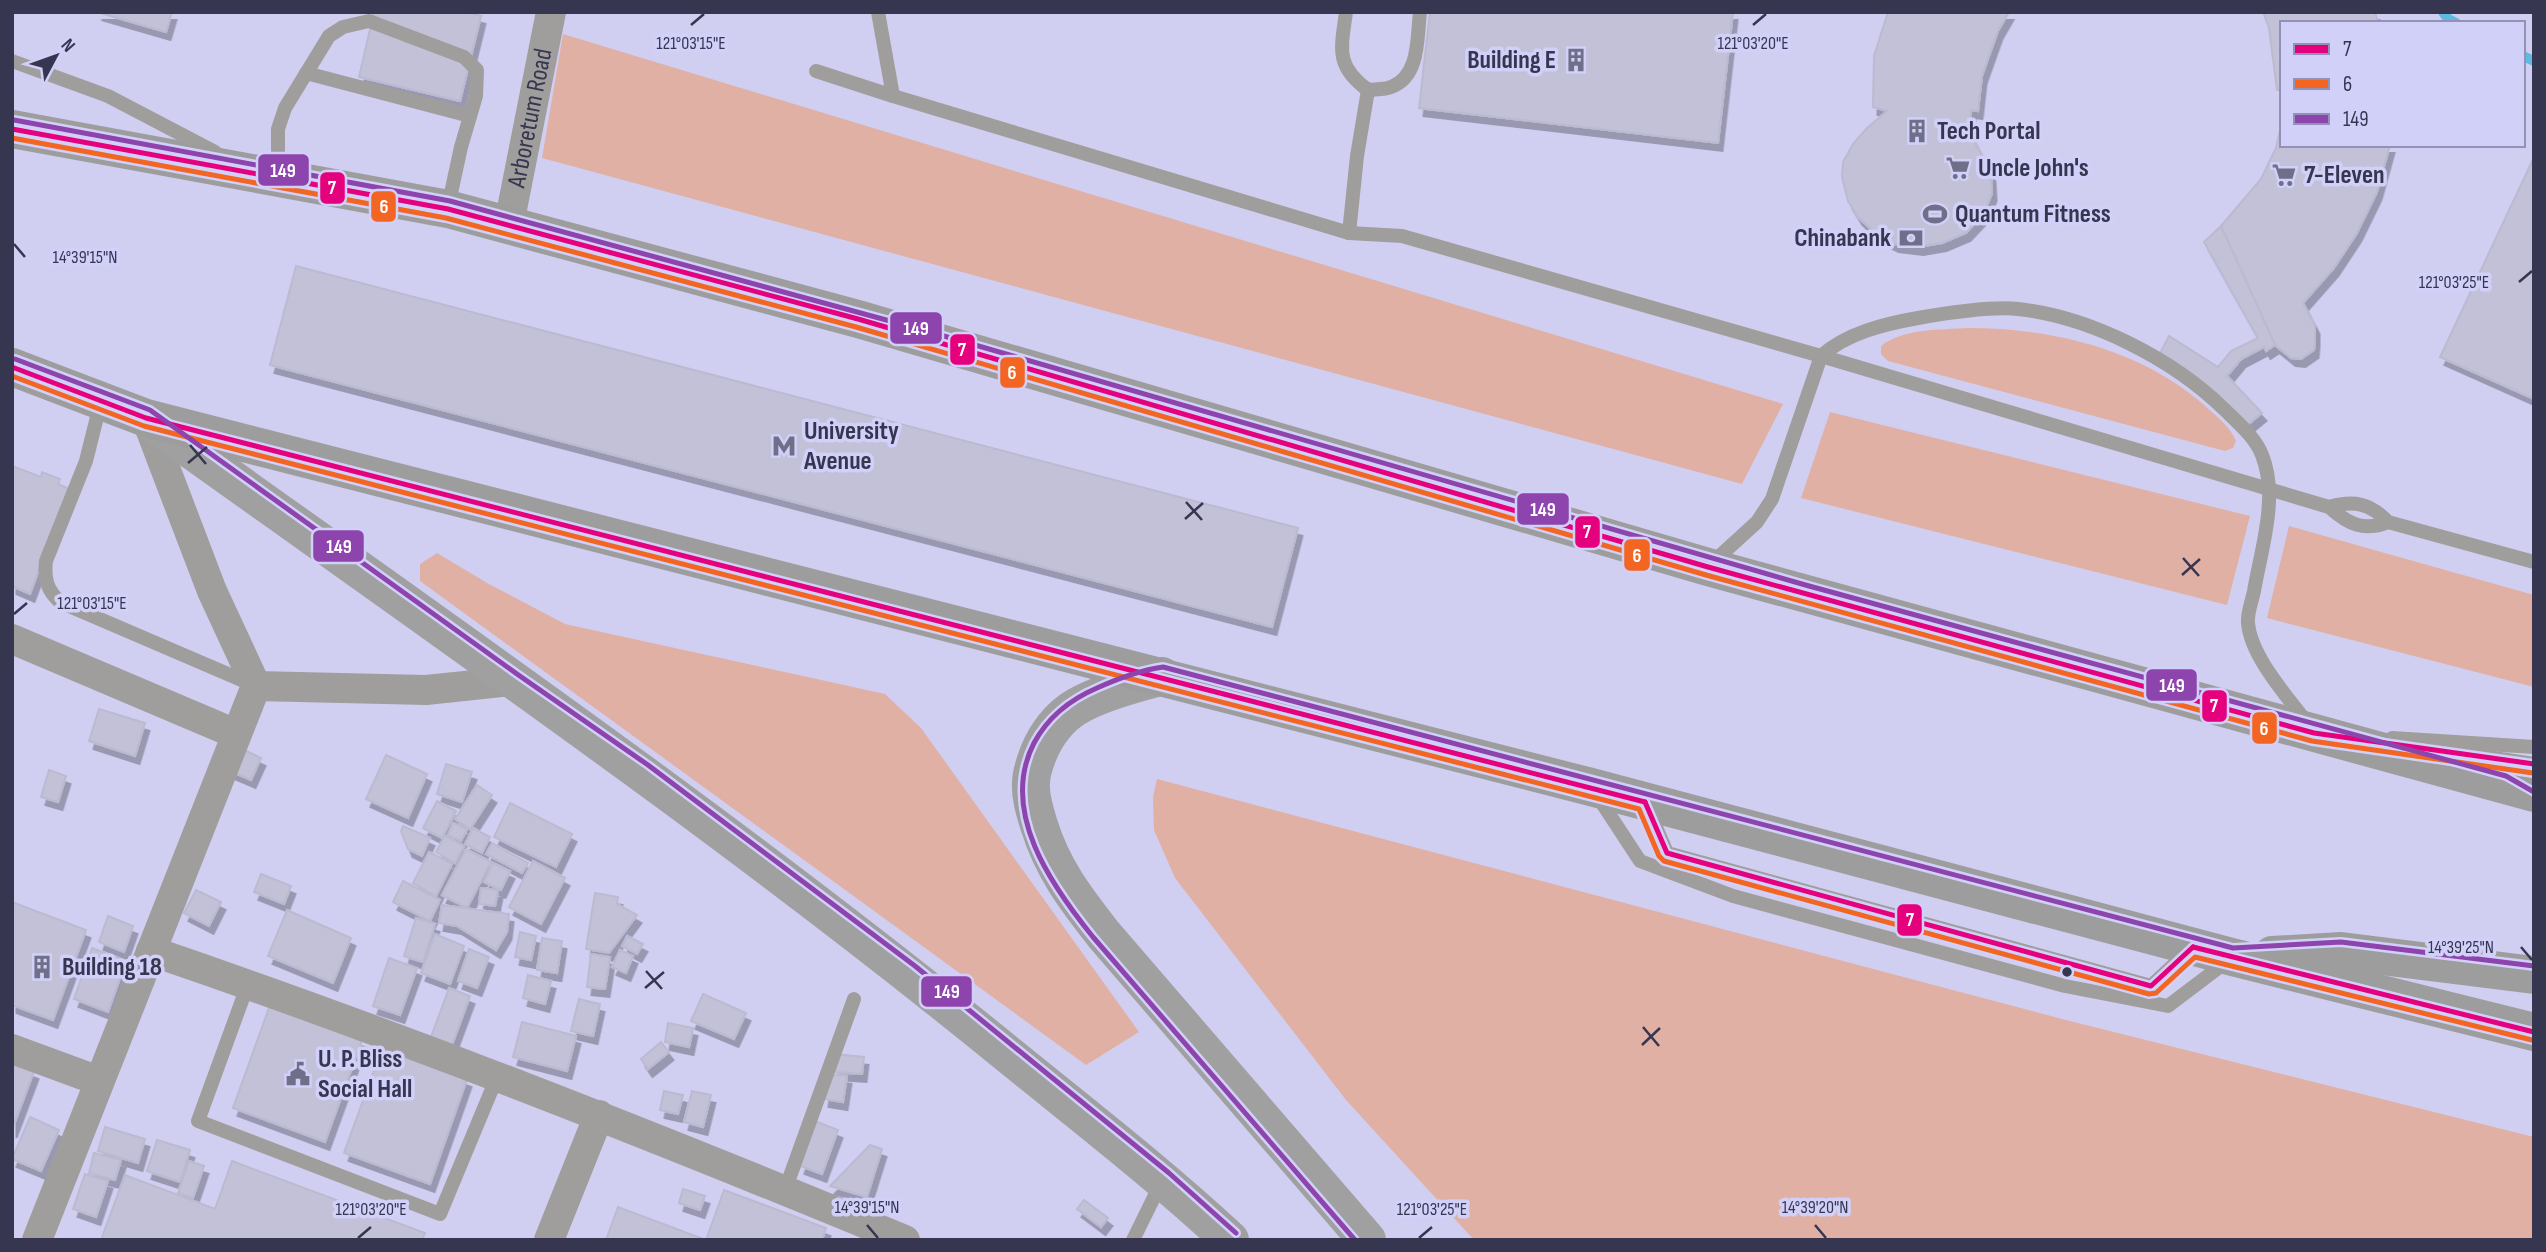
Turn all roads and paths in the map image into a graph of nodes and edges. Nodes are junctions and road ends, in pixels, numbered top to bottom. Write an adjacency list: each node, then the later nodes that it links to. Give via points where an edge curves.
1 (551, 12): 14 (street, Arboretum Road)
2 (878, 12): 9 (lane)
3 (1346, 12): 8 (lane, via 1342,61 1354,80)
4 (1420, 12): 8 (lane, via 1416,57 1408,74 1392,87)
5 (12, 61): 12 (lane, via 108,96)
6 (816, 71): 9 (lane)
7 (306, 73): 10 (lane); 10 (lane, via 329,36 343,27 369,21 464,57 477,70); 12 (lane, via 278,129)
8 (1368, 90): 15 (lane)
9 (893, 96): 15 (lane)
10 (470, 116): 13 (lane)
11 (12, 129): 12 (main road)
12 (266, 175): 13 (main road)
13 (448, 209): 14 (main road)
14 (509, 224): 22 (main road, via 858,319)
15 (1349, 233): 16 (lane, via 1402,236)
16 (1821, 356): 20 (lane); 20 (lane, via 1836,343 1889,323 1946,313 2017,309 2083,324 2140,350 2212,398 2262,454); 22 (lane, via 1772,499 1757,522)
17 (12, 367): 18 (main road)
18 (101, 401): 19 (main road); 26 (lane, via 86,461 46,561 44,577 50,593 60,602)
19 (146, 418): 24 (main road); 25 (main road); 26 (street, via 212,591)
20 (2269, 490): 21 (lane, via 2329,507 2348,502 2377,510 2388,522); 27 (lane, via 2248,622 2256,650)
21 (2534, 562)
22 (1708, 567): 27 (main road)
23 (12, 639): 28 (street)
24 (1162, 676): 31 (main road); 49 (main road, via 1092,699 1073,708 1054,726 1042,744 1030,785 1046,847 1104,936)
25 (512, 681): 26 (street, via 426,690); 42 (main road, via 643,772 909,973)
26 (256, 687): 28 (street)
27 (2314, 733): 29 (lane); 30 (main road)
28 (236, 734): 32 (street)
29 (2534, 747)
30 (2526, 786)
31 (1591, 787): 33 (main road); 33 (lane, via 1640,861 1733,896 2065,986 2168,1006)
32 (151, 951): 35 (street); 40 (street)
33 (2232, 957): 34 (main road, via 2341,951); 37 (main road)
34 (2534, 975)
35 (248, 984): 39 (street); 39 (lane, via 198,1121 440,1214)
36 (854, 999): 43 (lane)
37 (2534, 1032)
38 (12, 1049): 40 (street)
39 (497, 1077): 41 (street)
40 (99, 1081): 44 (street)
41 (599, 1115): 43 (street); 45 (street)
42 (1163, 1180): 47 (lane); 48 (main road)
43 (785, 1190): 46 (street)
44 (37, 1240)
45 (549, 1240)
46 (905, 1240)
47 (1133, 1240)
48 (1230, 1240)
49 (1367, 1240)

